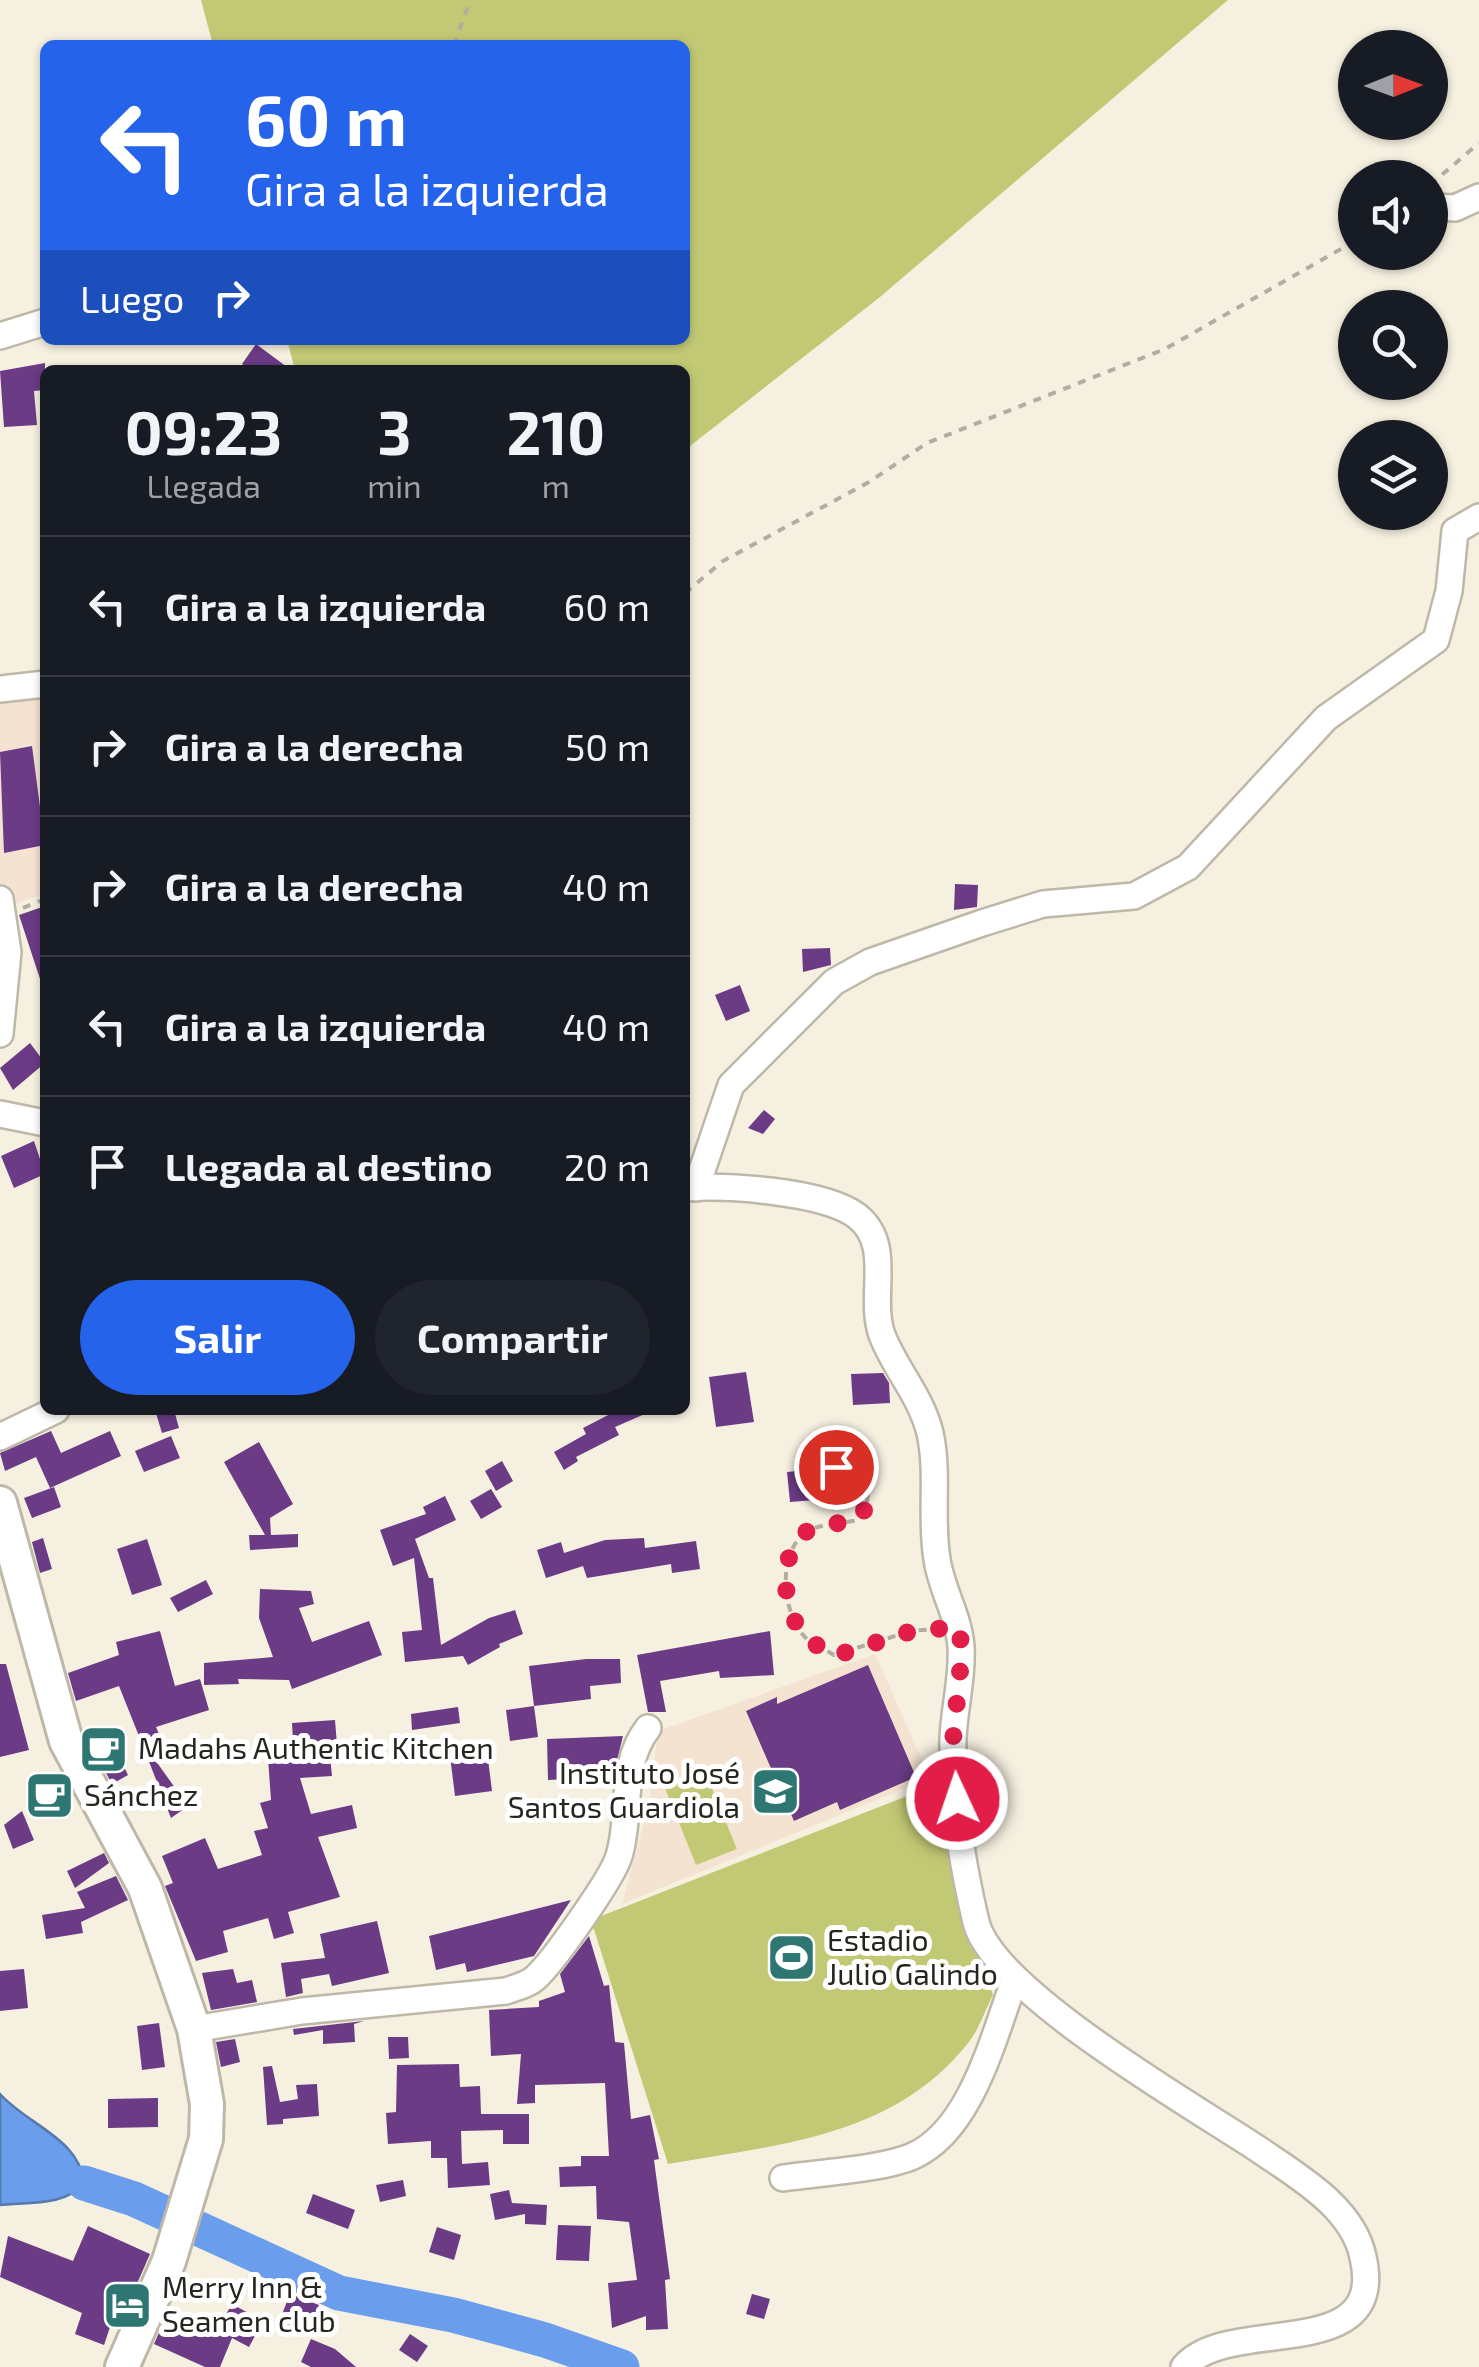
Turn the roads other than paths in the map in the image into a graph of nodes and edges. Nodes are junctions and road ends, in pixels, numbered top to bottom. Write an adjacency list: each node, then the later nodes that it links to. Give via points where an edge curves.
1 (1479, 197): 2 (street)
2 (1448, 208)
3 (40, 324): 4 (street)
4 (0, 336)
5 (1479, 517): 12 (street, via 1455,531 1436,640 1326,718 1188,867 1134,896 1043,904 870,962 834,982 731,1085)
6 (40, 685): 7 (street)
7 (0, 689)
8 (0, 898): 9 (street, via 8,952)
9 (0, 1034)
10 (0, 1114): 11 (street)
11 (40, 1122)
12 (690, 1188): 17 (street, via 833,1204 857,1216 872,1234 882,1335 930,1433 936,1558 959,1627 953,1740 958,1828 978,1929)
13 (46, 1415): 14 (street)
14 (0, 1437)
15 (0, 1504): 18 (main road, via 67,1750 145,1888)
16 (648, 1728): 18 (street, via 629,1767 618,1858 534,1979 506,1992)
17 (1015, 1979): 19 (street, via 975,2088 940,2140 911,2158); 21 (street, via 1287,2169 1338,2209 1356,2234 1364,2258 1361,2300 1334,2330 1318,2338 1219,2345)
18 (194, 2028): 20 (main road, via 207,2104 199,2164 169,2261)
19 (782, 2178)
20 (122, 2367)
21 (1184, 2367)

